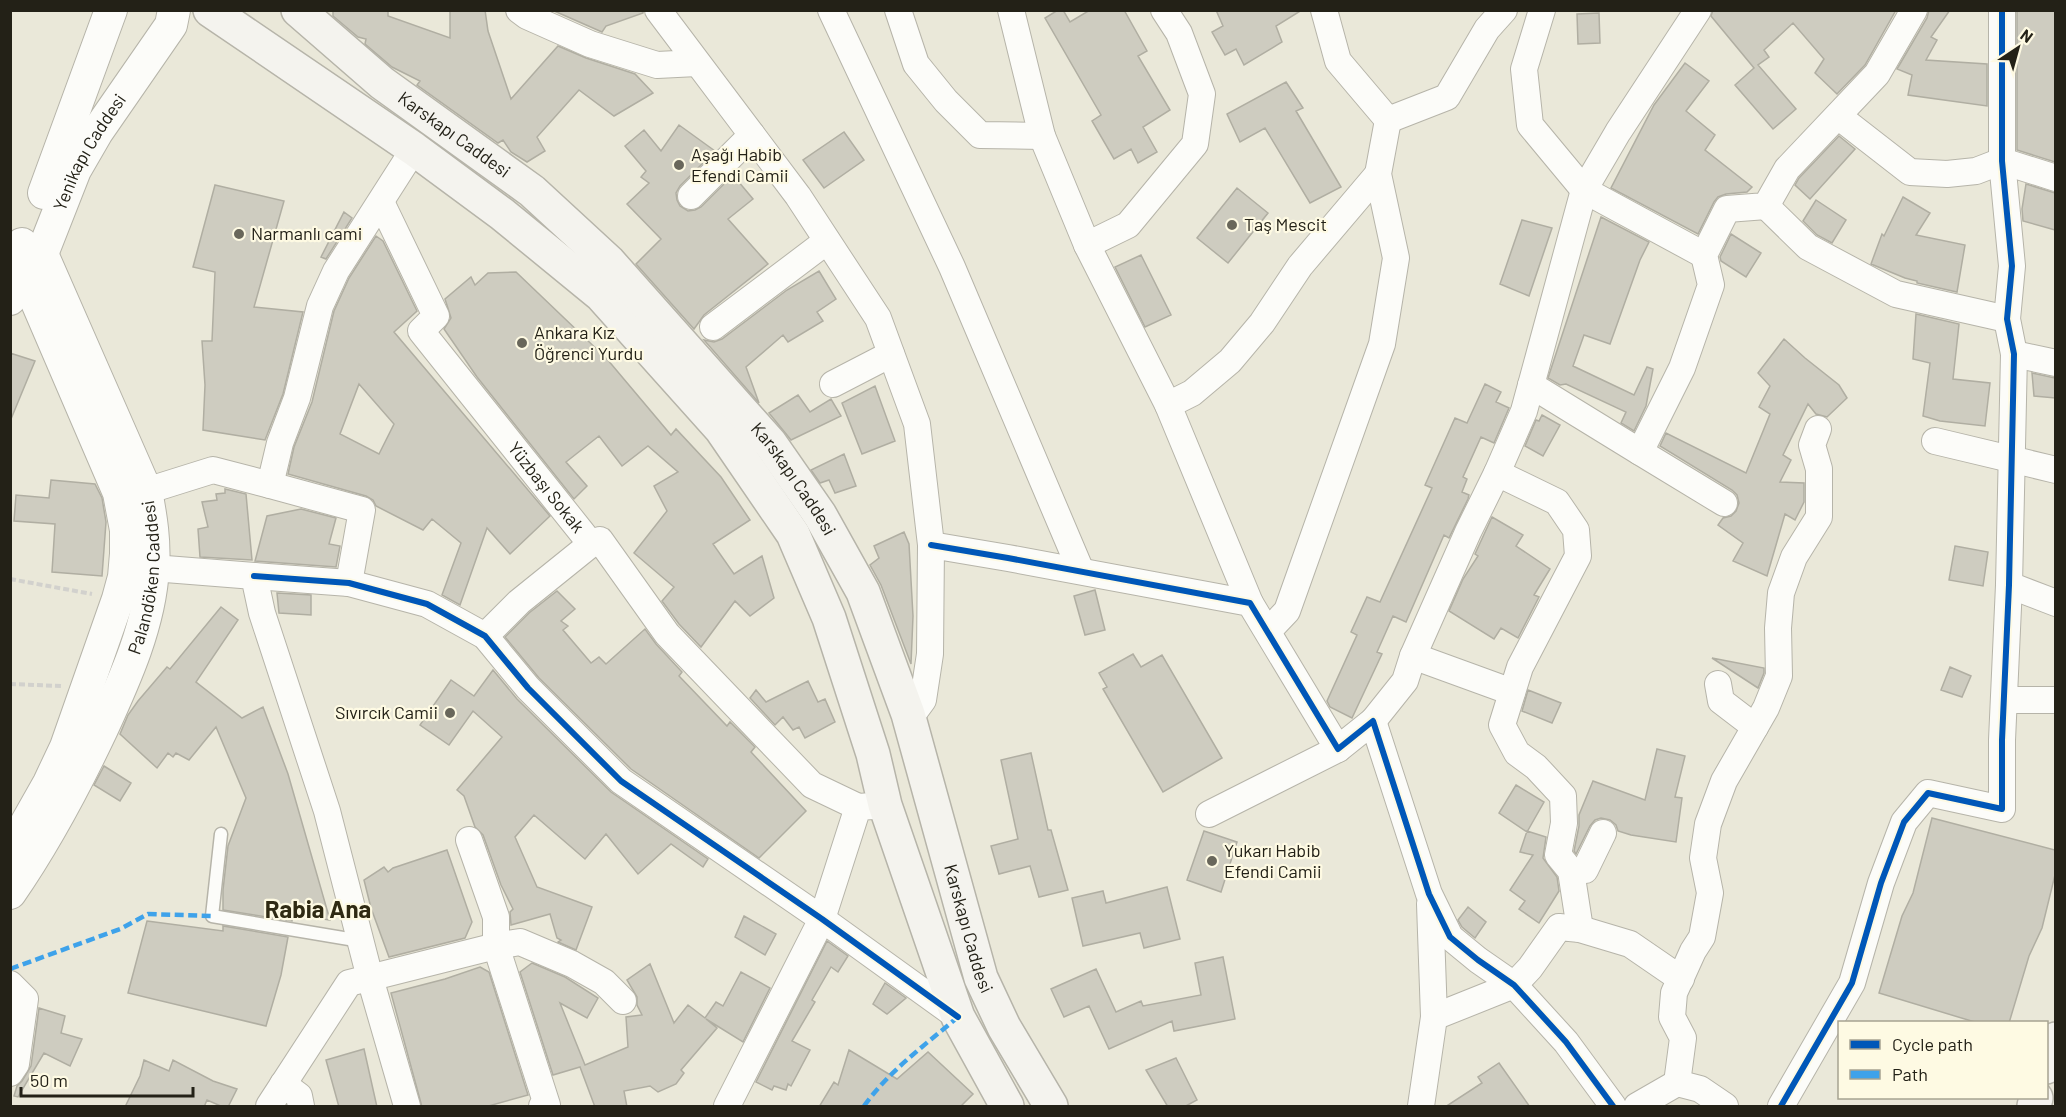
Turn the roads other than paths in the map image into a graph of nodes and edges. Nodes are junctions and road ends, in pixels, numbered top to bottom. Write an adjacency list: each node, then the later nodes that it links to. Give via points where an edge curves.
1 (111, 10): 33 (street)
2 (174, 10): 33 (street, Yenikapı Caddesi, via 171,25 117,101)
3 (210, 10): 22 (main road)
4 (519, 10): 17 (street, via 590,44 657,65)
5 (658, 10): 17 (street)
6 (831, 10): 54 (street, via 952,267)
7 (898, 10): 21 (street, via 916,64 980,135)
8 (1011, 10): 21 (street)
9 (1164, 10): 31 (street, via 1179,33 1202,94 1195,144 1128,225)
10 (1324, 10): 19 (street, via 1338,61)
11 (1504, 10): 19 (street, via 1487,29 1447,97)
12 (1542, 10): 26 (street, via 1524,69 1530,125)
13 (1698, 10): 26 (street)
14 (1914, 10): 18 (street, via 1877,74)
15 (2002, 10): 23 (street)
16 (310, 14): 67 (main road, Karskapı Caddesi, via 382,83 532,191 592,246 770,443 820,515 863,592)
17 (697, 63): 20 (street)
18 (1838, 116): 23 (street, via 1910,172 1976,171); 29 (street, via 1787,169)
19 (1388, 120): 24 (street)
20 (752, 135): 27 (street); 30 (street)
21 (1042, 136): 31 (street)
22 (414, 149): 28 (street); 71 (main road, via 601,295 721,429 793,534 829,618 873,754)
23 (2002, 161): 25 (street); 34 (street, via 2012,266)
24 (1378, 174): 41 (street, via 1300,266 1230,362 1192,393); 60 (street, via 1396,258 1382,344 1287,610)
25 (2055, 178)
26 (1584, 190): 32 (street); 40 (street)
27 (691, 196)
28 (381, 202): 48 (street, via 336,271 320,306); 51 (street, Yüzbaşı Sokak, via 436,316 421,331)
29 (1766, 206): 32 (street, via 1727,209); 34 (street, via 1808,247 1896,294)
30 (827, 241): 35 (street); 36 (street, via 878,318)
31 (1087, 245): 41 (street)
32 (1704, 255): 44 (street, via 1712,285 1682,368)
33 (22, 268): 49 (street, Palandöken Caddesi); 76 (street, Palandöken Caddesi, via 119,493 126,554 118,599 66,747)
34 (2007, 319): 37 (street)
35 (713, 327)
36 (891, 354): 39 (street); 52 (street, via 917,424)
37 (2014, 354): 38 (street); 45 (street)
38 (2055, 363)
39 (833, 384)
40 (1531, 385): 44 (street); 47 (street, via 1520,422)
41 (1168, 405): 58 (street)
42 (1818, 429): 69 (street, via 1812,445 1819,469 1819,517 1794,557 1781,593 1779,676)
43 (1935, 441): 45 (street)
44 (1640, 452): 50 (street)
45 (2012, 458): 46 (street); 57 (street)
46 (2055, 470)
47 (1497, 473): 62 (street); 64 (street, via 1557,502 1576,530 1578,556 1520,667)
48 (270, 485): 49 (street, via 213,470); 56 (street, via 362,510)
49 (146, 491): 53 (street, Palandöken Caddesi, via 153,531)
50 (1724, 503)
51 (591, 544): 61 (street, via 519,602); 71 (street, Yüzbaşı Sokak, via 600,540 668,634 812,785)
52 (931, 545): 54 (street); 67 (street, via 930,654 923,700)
53 (153, 568): 55 (street); 78 (street, Palandöken Caddesi, via 141,632 115,700 54,824)
54 (1081, 571): 58 (street)
55 (254, 576): 56 (street); 82 (street, via 262,613 327,812)
56 (349, 582): 61 (street, via 427,604)
57 (2009, 585): 59 (street); 65 (street)
58 (1251, 603): 60 (street)
59 (2055, 603)
60 (1268, 631): 70 (street)
61 (485, 636): 80 (street, via 528,687 621,781)
62 (1413, 657): 64 (street); 68 (street, via 1405,681)
63 (1718, 684): 69 (street, via 1721,702)
64 (1512, 692): 77 (street, via 1502,725 1517,753 1563,796 1564,823 1558,855)
65 (2004, 700): 66 (street); 107 (street, via 2002,809 1928,793 1904,822 1881,883 1852,983)
66 (2055, 700)
67 (909, 719): 102 (main road, Karskapı Caddesi, via 981,978 1004,1027)
68 (1373, 721): 70 (street); 79 (street)
69 (1755, 727): 85 (street, via 1724,781 1708,824 1703,858 1710,893 1702,937)
70 (1338, 749): 72 (street)
71 (872, 806): 80 (street); 89 (main road)
72 (1209, 814)
73 (1603, 833): 77 (street, via 1585,870)
74 (221, 834): 82 (lane, via 212,916)
75 (468, 840): 83 (street, via 495,917)
76 (10, 852)
77 (1571, 871): 81 (street)
78 (10, 893)
79 (1429, 894): 87 (street, via 1450,937); 90 (street)
80 (822, 919): 89 (street); 100 (street)
81 (1580, 928): 85 (street, via 1630,944); 87 (street, via 1559,927)
82 (361, 941): 84 (street)
83 (496, 946): 84 (street); 88 (street, via 520,942 572,964 604,982); 96 (street)
84 (370, 978): 95 (street, via 349,983); 99 (street)
85 (1681, 979): 94 (street, via 1674,993 1672,1017 1683,1038)
86 (10, 984): 93 (street, via 25,999 16,1064)
87 (1514, 985): 90 (street); 104 (street, via 1566,1042)
88 (623, 1001)
89 (958, 1017): 101 (main road)
90 (1434, 1017): 103 (street)
91 (2055, 1039): 92 (main road)
92 (2048, 1061)
93 (10, 1073)
94 (1677, 1083): 105 (street); 106 (street, via 1700,1089)
95 (283, 1084): 97 (street); 98 (street, via 299,1096)
96 (545, 1106)
97 (268, 1107)
98 (301, 1107)
99 (407, 1107)
100 (727, 1107)
101 (1007, 1107)
102 (1051, 1107)
103 (1421, 1107)
104 (1613, 1107)
105 (1637, 1107)
106 (1725, 1107)
107 (1781, 1107)

